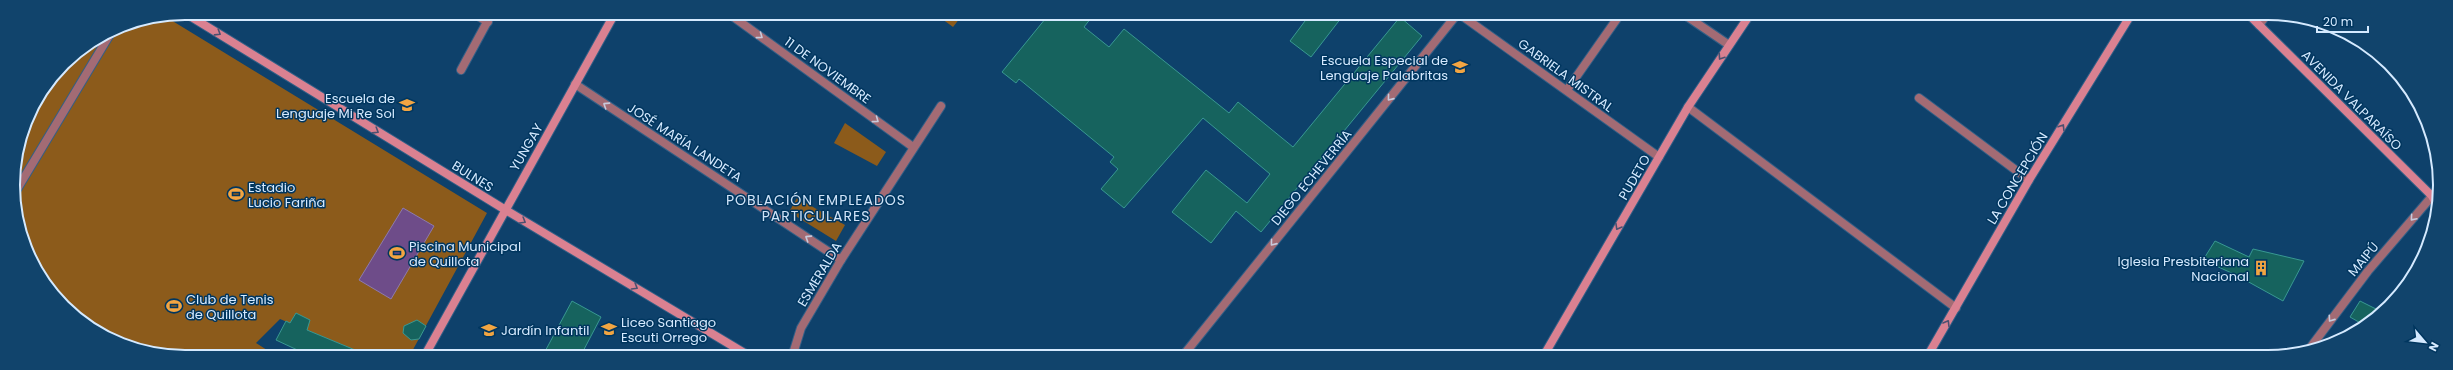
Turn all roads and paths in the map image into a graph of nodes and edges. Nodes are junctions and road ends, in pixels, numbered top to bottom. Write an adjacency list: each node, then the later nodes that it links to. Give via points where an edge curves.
1 (196, 20): 28 (street, BULNES, one-way to 28)
2 (485, 20): 13 (street)
3 (611, 20): 18 (street, YUNGAY)
4 (738, 20): 23 (street, 11 DE NOVIEMBRE, one-way to 23)
5 (1452, 20): 35 (street, DIEGO ECHEVERRÍA, one-way to 35)
6 (1468, 20): 19 (street, GABRIELA MISTRAL)
7 (1616, 20): 19 (street)
8 (1692, 20): 16 (street)
9 (1746, 20): 16 (street, PUDETO)
10 (2128, 20): 25 (street, LA CONCEPCIÓN, one-way to 10)
11 (2254, 20): 14 (street, AVENIDA VALPARAÍSO)
12 (2263, 20): 14 (street)
13 (488, 22): 17 (street)
14 (2259, 25): 27 (street, AVENIDA VALPARAÍSO)
15 (107, 40): 26 (street)
16 (1729, 45): 22 (street, PUDETO, one-way to 22)
17 (461, 70)
18 (575, 84): 28 (street, YUNGAY); 29 (street, JOSÉ MARÍA LANDETA, one-way to 18)
19 (1567, 90): 24 (street, GABRIELA MISTRAL)
20 (1919, 98): 25 (street)
21 (941, 106): 23 (street, ESMERALDA)
22 (1688, 107): 24 (street, PUDETO); 30 (street)
23 (913, 147): 29 (street, ESMERALDA)
24 (1659, 157): 36 (street, PUDETO, one-way to 36)
25 (2029, 180): 30 (street, LA CONCEPCIÓN)
26 (20, 184)
27 (2432, 196): 31 (street, MAIPÚ, one-way to 31, via 2368,271)
28 (504, 209): 32 (street, YUNGAY); 33 (street, BULNES, one-way to 33)
29 (841, 260): 34 (street, ESMERALDA, via 801,328)
30 (1956, 308): 37 (street, LA CONCEPCIÓN, one-way to 30)
31 (2314, 343)
32 (428, 350)
33 (739, 350)
34 (794, 350)
35 (1188, 350)
36 (1547, 350)
37 (1931, 350)

